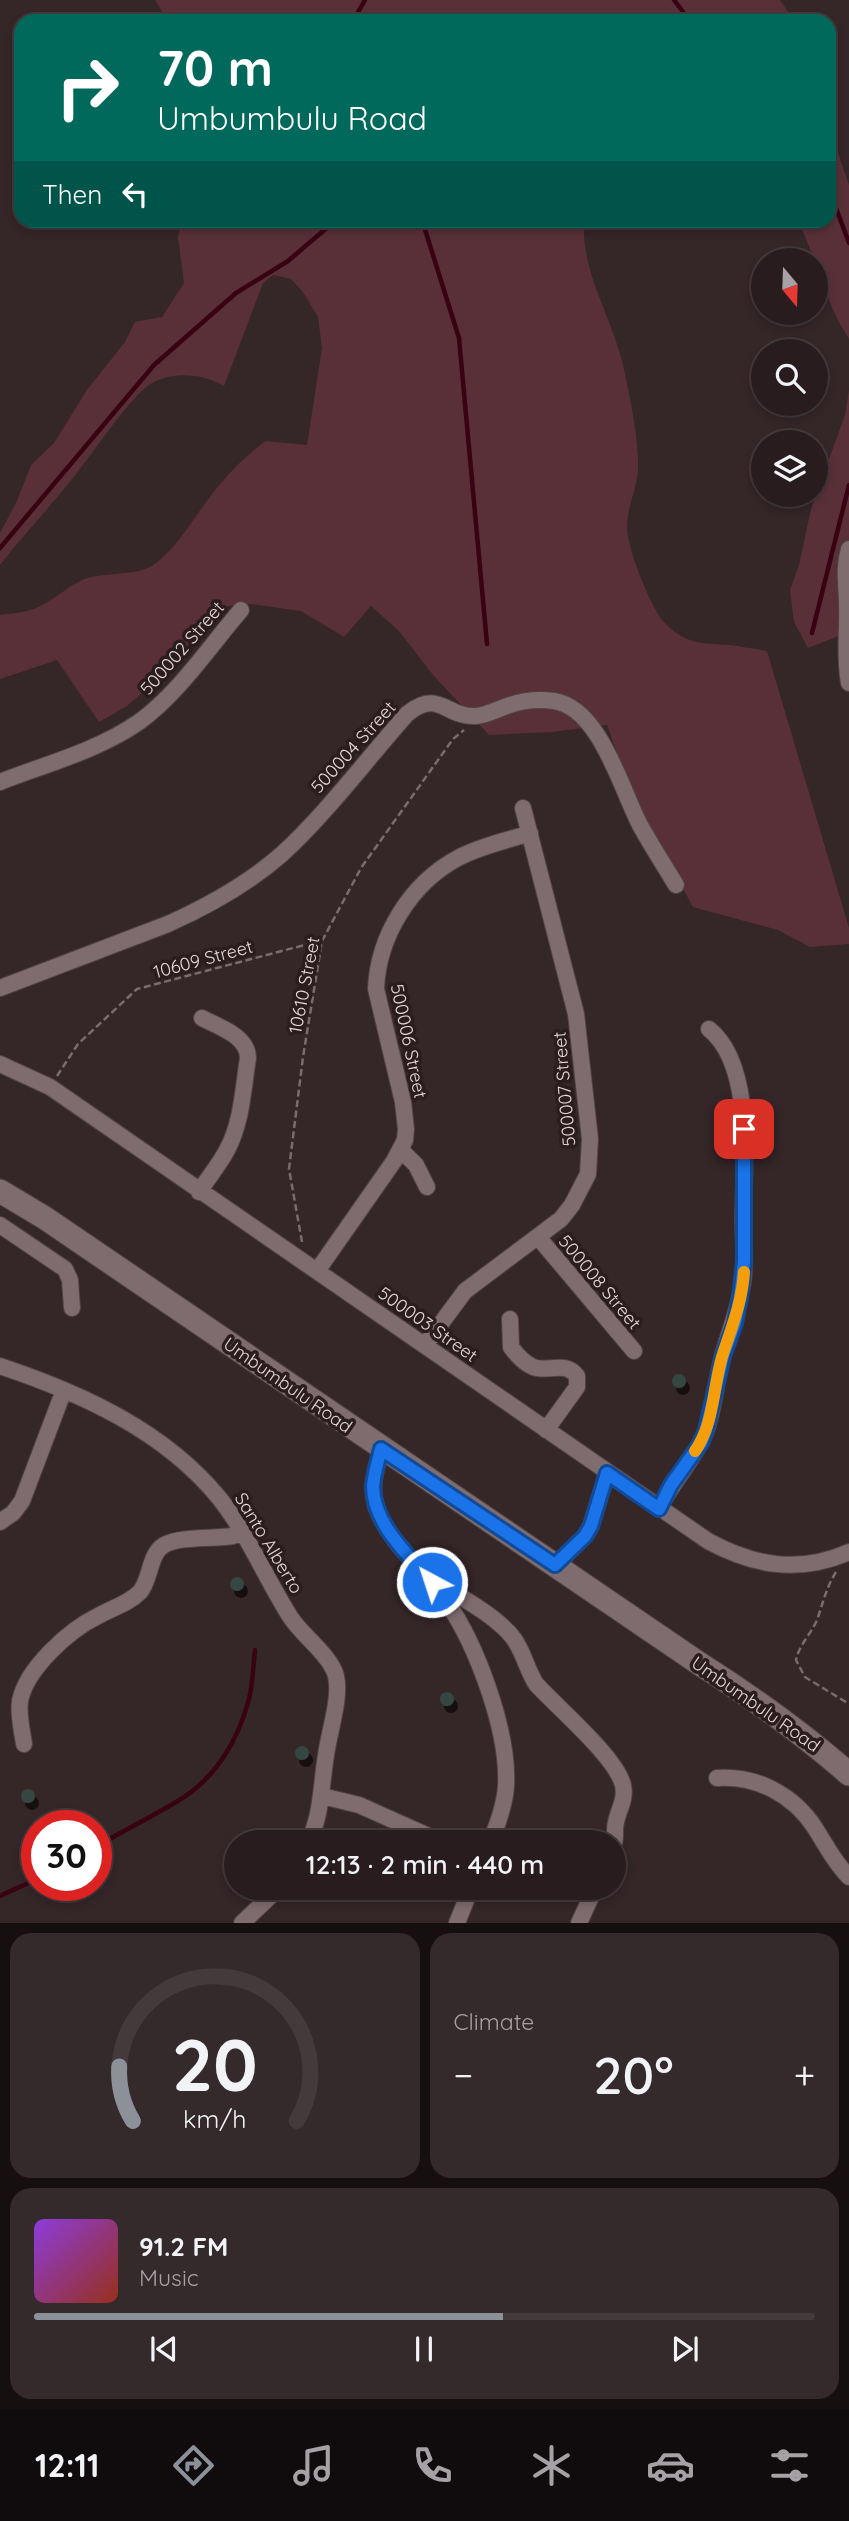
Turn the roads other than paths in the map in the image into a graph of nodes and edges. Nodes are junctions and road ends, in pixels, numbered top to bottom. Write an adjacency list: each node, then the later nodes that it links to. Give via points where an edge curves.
1 (849, 549): 3 (street, via 844,574)
2 (241, 610): 4 (street, 500002 Street, via 175,688 139,721 97,745)
3 (849, 683)
4 (0, 782)
5 (523, 808): 6 (street, 500007 Street)
6 (530, 833): 12 (street, 500006 Street, via 476,850 442,868 410,900 384,940 376,989 403,1101 406,1129); 17 (street, 500007 Street, via 576,1014 590,1139 587,1174 580,1191 561,1219)
7 (676, 885): 8 (street, 500004 Street, via 597,736 576,709 556,701 520,702 478,716 430,702 414,708 281,855 246,881 168,925)
8 (0, 988)
9 (202, 1018): 15 (street, via 244,1042 248,1058 232,1138)
10 (709, 1029): 28 (street, via 719,1037 730,1062 744,1111 743,1278 706,1430)
11 (0, 1064): 15 (street, 500003 Street, via 50,1087)
12 (401, 1150): 13 (street, via 416,1165); 18 (street, 500006 Street)
13 (427, 1188)
14 (0, 1191): 26 (main road, Umbumbulu Road)
15 (199, 1192): 18 (street, 500003 Street)
16 (0, 1224): 19 (street, via 61,1264 70,1280)
17 (538, 1237): 21 (street, 500007 Street, via 465,1291); 22 (street, 500008 Street)
18 (311, 1267): 21 (street, 500003 Street)
19 (72, 1308)
20 (510, 1319): 25 (street, via 511,1347 525,1362 540,1368 569,1368 577,1376 576,1387)
21 (425, 1345): 25 (street, 500003 Street)
22 (634, 1351)
23 (0, 1366): 24 (street, Santo Alberto)
24 (64, 1390): 29 (street, via 22,1501); 30 (street, Santo Alberto, via 109,1411 172,1454 210,1488)
25 (546, 1430): 27 (street, 500003 Street)
26 (381, 1449): 32 (main road, Umbumbulu Road); 33 (street, via 374,1477 376,1505 390,1532)
27 (607, 1473): 28 (street, 500003 Street); 32 (street, via 591,1526)
28 (659, 1509): 31 (street, 500003 Street, via 708,1542 751,1561 783,1566)
29 (0, 1522)
30 (242, 1533): 34 (street, via 164,1545 141,1591 74,1629 25,1684 20,1702); 37 (street, Santo Alberto, via 290,1617 334,1669 337,1695)
31 (848, 1553)
32 (555, 1565): 35 (main road, Umbumbulu Road, via 754,1698)
33 (432, 1582): 40 (street, via 484,1676 502,1742 506,1788); 41 (street, via 508,1632 536,1684 608,1758 618,1773 624,1800)
34 (24, 1744)
35 (849, 1774)
36 (717, 1778): 42 (street, via 752,1780 786,1798 805,1815)
37 (322, 1796): 38 (street, Santo Alberto); 39 (street, via 359,1805)
38 (313, 1830)
39 (415, 1830)
40 (494, 1830)
41 (615, 1830)
42 (849, 1877)
43 (266, 1900): 46 (street)
44 (466, 1900): 47 (street)
45 (590, 1900): 48 (street)
46 (242, 1923)
47 (457, 1923)
48 (579, 1923)

